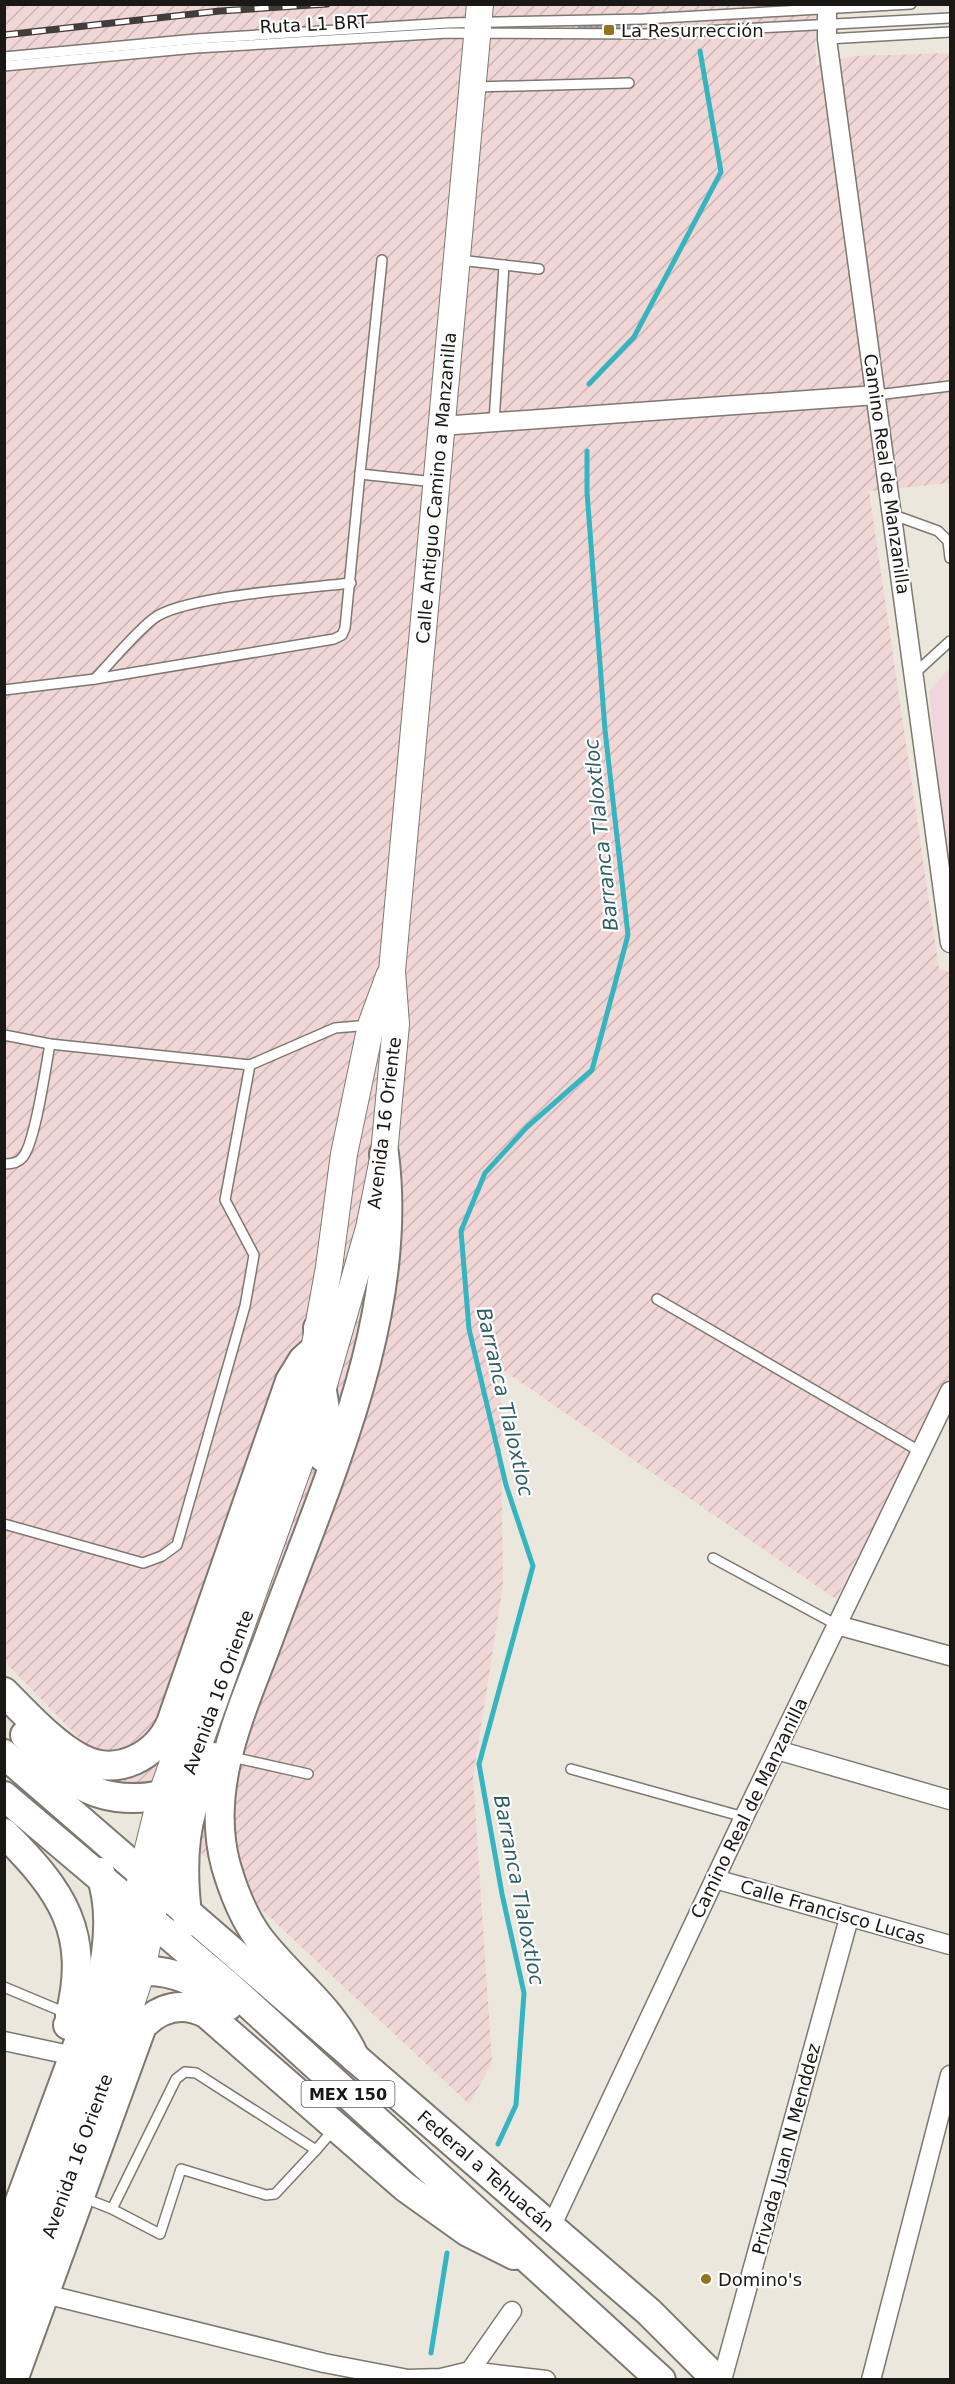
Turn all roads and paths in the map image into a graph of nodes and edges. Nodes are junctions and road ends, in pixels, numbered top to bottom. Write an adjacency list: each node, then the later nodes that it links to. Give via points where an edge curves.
1 (911, 4): 4 (lane, Ruta L1 BRT)
2 (951, 18): 4 (lane, Ruta L1 BRT)
3 (479, 19): 4 (lane, Ruta L1 BRT); 4 (lane, Ruta L1 BRT, via 645,34); 6 (lane, Ruta L1 BRT); 7 (lane, Ruta L1 BRT); 9 (main road, Calle Antiguo Camino a Manzanilla)
4 (827, 19): 5 (lane); 15 (street, Camino Real de Manzanilla)
5 (951, 32)
6 (4, 57)
7 (4, 66)
8 (629, 83): 9 (lane)
9 (472, 87): 11 (main road, Calle Antiguo Camino a Manzanilla)
10 (382, 260): 18 (lane)
11 (459, 260): 12 (lane); 17 (main road, Calle Antiguo Camino a Manzanilla)
12 (504, 265): 13 (lane); 16 (lane)
13 (539, 268)
14 (951, 386): 15 (lane)
15 (877, 395): 16 (street); 20 (street, Camino Real de Manzanilla)
16 (494, 422): 17 (street)
17 (441, 426): 19 (main road, Calle Antiguo Camino a Manzanilla)
18 (360, 474): 19 (lane); 22 (lane)
19 (438, 482): 28 (main road, Calle Antiguo Camino a Manzanilla)
20 (891, 514): 21 (lane, via 938,531 948,541); 24 (street, Camino Real de Manzanilla)
21 (951, 558)
22 (351, 583): 25 (lane, via 171,609 154,618); 25 (lane, via 345,628 334,639)
23 (951, 641): 24 (lane)
24 (914, 674): 27 (street, Camino Real de Manzanilla)
25 (95, 679): 26 (lane)
26 (4, 690)
27 (951, 943)
28 (384, 1024): 31 (lane, via 335,1028); 32 (main road, Avenida 16 Oriente); 35 (main road, Avenida 16 Oriente, via 344,1154)
29 (4, 1035): 30 (lane)
30 (50, 1044): 31 (lane); 33 (lane, via 30,1142 22,1158)
31 (250, 1065): 39 (lane, via 225,1200 254,1256 245,1306 177,1545 143,1563)
32 (384, 1154): 36 (main road, Avenida 16 Oriente, via 369,1228); 47 (main road, via 388,1223 374,1323 344,1433)
33 (4, 1164)
34 (657, 1299): 38 (lane)
35 (316, 1339): 36 (main road); 43 (main road, via 290,1381 171,1723 159,1744 130,1762 88,1762); 50 (main road, Avenida 16 Oriente, via 284,1453)
36 (322, 1391): 50 (main road, Avenida 16 Oriente, via 308,1440); 59 (main road, via 328,1428 320,1471 193,1807 184,1860)
37 (951, 1391): 38 (street, Camino Real de Manzanilla)
38 (921, 1452): 41 (street, Camino Real de Manzanilla)
39 (4, 1524)
40 (713, 1558): 41 (lane)
41 (837, 1625): 42 (street); 45 (street, Camino Real de Manzanilla)
42 (951, 1656)
43 (4, 1692)
44 (4, 1715): 50 (main road, via 67,1777 89,1791 117,1798)
45 (777, 1750): 52 (street); 54 (street, Camino Real de Manzanilla)
46 (4, 1754): 53 (main road, MEX 150)
47 (227, 1756): 49 (lane); 69 (main road, via 218,1801 219,1824 226,1867 240,1906 267,1947 329,2012)
48 (572, 1769): 54 (lane)
49 (308, 1774)
50 (173, 1790): 58 (main road, Avenida 16 Oriente)
51 (4, 1796): 56 (main road, MEX 150)
52 (951, 1800)
53 (73, 1814): 56 (main road); 58 (main road, MEX 150)
54 (744, 1817): 57 (street, Camino Real de Manzanilla)
55 (4, 1833): 66 (main road, via 44,1875 69,1921 78,1970)
56 (102, 1878): 60 (main road, MEX 150); 64 (main road, via 108,1933)
57 (715, 1879): 61 (street, Calle Francisco Lucas); 76 (street, Camino Real de Manzanilla)
58 (150, 1880): 59 (main road, Federal a Tehuacán / MEX 150); 60 (main road, Avenida 16 Oriente)
59 (186, 1912): 63 (main road, via 191,1942); 69 (main road, Federal a Tehuacán / MEX 150)
60 (143, 1915): 63 (main road, Federal a Tehuacán / MEX 150); 64 (main road, Avenida 16 Oriente)
61 (849, 1918): 62 (street, Calle Francisco Lucas); 88 (street, Privada Juan N Menddez)
62 (951, 1945)
63 (199, 1960): 78 (main road, Federal a Tehuacán / MEX 150)
64 (121, 1977): 66 (main road, via 81,2004); 74 (main road); 78 (main road, via 176,1975 224,2003 415,2172); 83 (main road, Avenida 16 Oriente, via 118,2044)
65 (4, 1987): 66 (lane)
66 (69, 2020): 68 (main road)
67 (4, 2041): 68 (street)
68 (60, 2053): 74 (main road)
69 (355, 2058): 76 (main road, Federal a Tehuacán / MEX 150)
70 (951, 2075): 89 (street)
71 (336, 2127): 72 (lane); 73 (main road, via 207,2014 188,2007 165,2009 142,2026); 78 (main road, via 405,2187 468,2232)
72 (316, 2150): 75 (lane, via 275,2194 266,2195 181,2169 160,2234); 75 (lane, via 196,2073 185,2072 176,2079)
73 (80, 2197): 75 (lane); 79 (main road)
74 (15, 2209): 77 (main road); 80 (main road, Avenida 16 Oriente)
75 (112, 2209)
76 (551, 2227): 82 (main road, Federal a Tehuacán / MEX 150)
77 (4, 2244)
78 (520, 2251): 82 (main road, via 576,2267); 87 (main road, Federal a Tehuacán / MEX 150)
79 (45, 2294): 84 (street, via 324,2363 408,2379 441,2378); 85 (main road)
80 (4, 2296)
81 (512, 2310): 84 (street)
82 (649, 2312): 88 (main road, Federal a Tehuacán / MEX 150)
83 (4, 2351)
84 (470, 2371): 86 (street)
85 (13, 2379)
86 (546, 2379)
87 (660, 2379)
88 (720, 2379)
89 (871, 2379)

